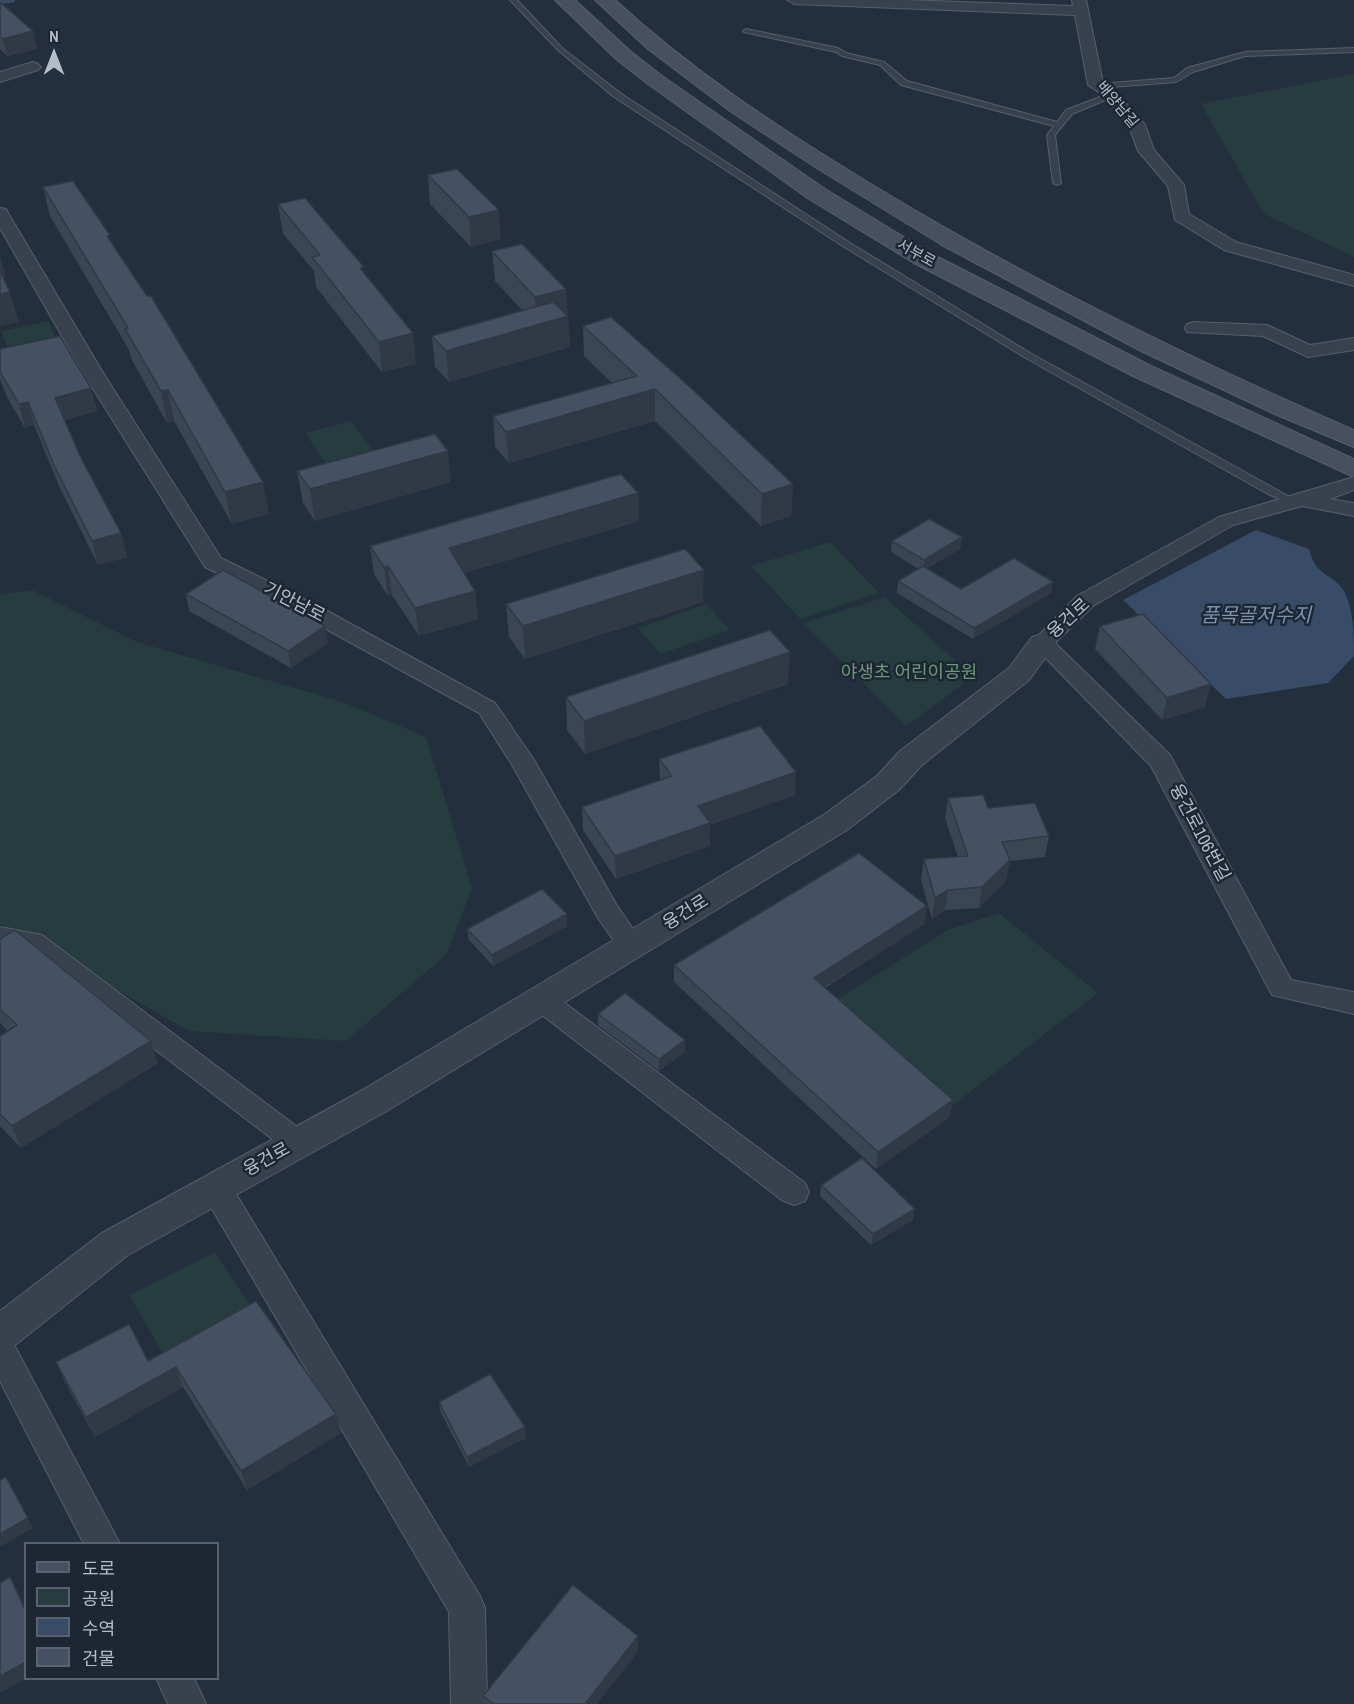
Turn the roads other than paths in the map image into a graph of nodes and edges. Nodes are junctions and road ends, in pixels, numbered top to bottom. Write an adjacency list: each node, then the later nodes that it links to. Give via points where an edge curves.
1 (513, 0): 20 (lane, via 560,49 617,95 844,243 1027,355)
2 (564, 0): 18 (main road, 서부로, via 655,80 861,222 922,258 1132,366)
3 (604, 0): 17 (main road, 서부로, via 722,96 896,208 1066,302)
4 (794, 0): 5 (street, 배양남길)
5 (1080, 6): 10 (street, 배양남길)
6 (746, 31): 11 (lane, via 882,63 904,83)
7 (1354, 50): 10 (lane, via 1245,54 1190,70 1176,80)
8 (33, 67): 9 (street)
9 (0, 77)
10 (1104, 91): 11 (lane, via 1069,112); 14 (street, 배양남길, via 1137,125 1146,152 1176,185 1181,216 1230,246)
11 (1058, 125): 12 (lane, via 1050,135)
12 (1057, 183)
13 (0, 213): 24 (street, 기안남로, via 95,376 213,562 487,708)
14 (1354, 281)
15 (1194, 328): 16 (street, via 1268,331 1308,351)
16 (1354, 344)
17 (1350, 437)
18 (1354, 469)
19 (1354, 483): 20 (street, 융건로, via 1332,493)
20 (1292, 501): 21 (street); 22 (street, 융건로, via 1226,521 1084,601)
21 (1354, 510)
22 (1042, 643): 24 (street, 융건로, via 1019,674 836,822); 26 (street, 융건로106번길, via 1161,761 1282,988)
23 (0, 937): 27 (street, via 33,942)
24 (632, 947): 25 (street, 융건로)
25 (543, 1001): 27 (street, 융건로); 29 (street)
26 (1354, 1003)
27 (298, 1143): 28 (street, 융건로)
28 (216, 1188): 30 (street, 융건로, via 115,1244); 35 (street, via 467,1608)
29 (794, 1192)
30 (0, 1334)
31 (0, 1349): 32 (street)
32 (102, 1542)
33 (175, 1680): 34 (street)
34 (188, 1704)
35 (469, 1704)

